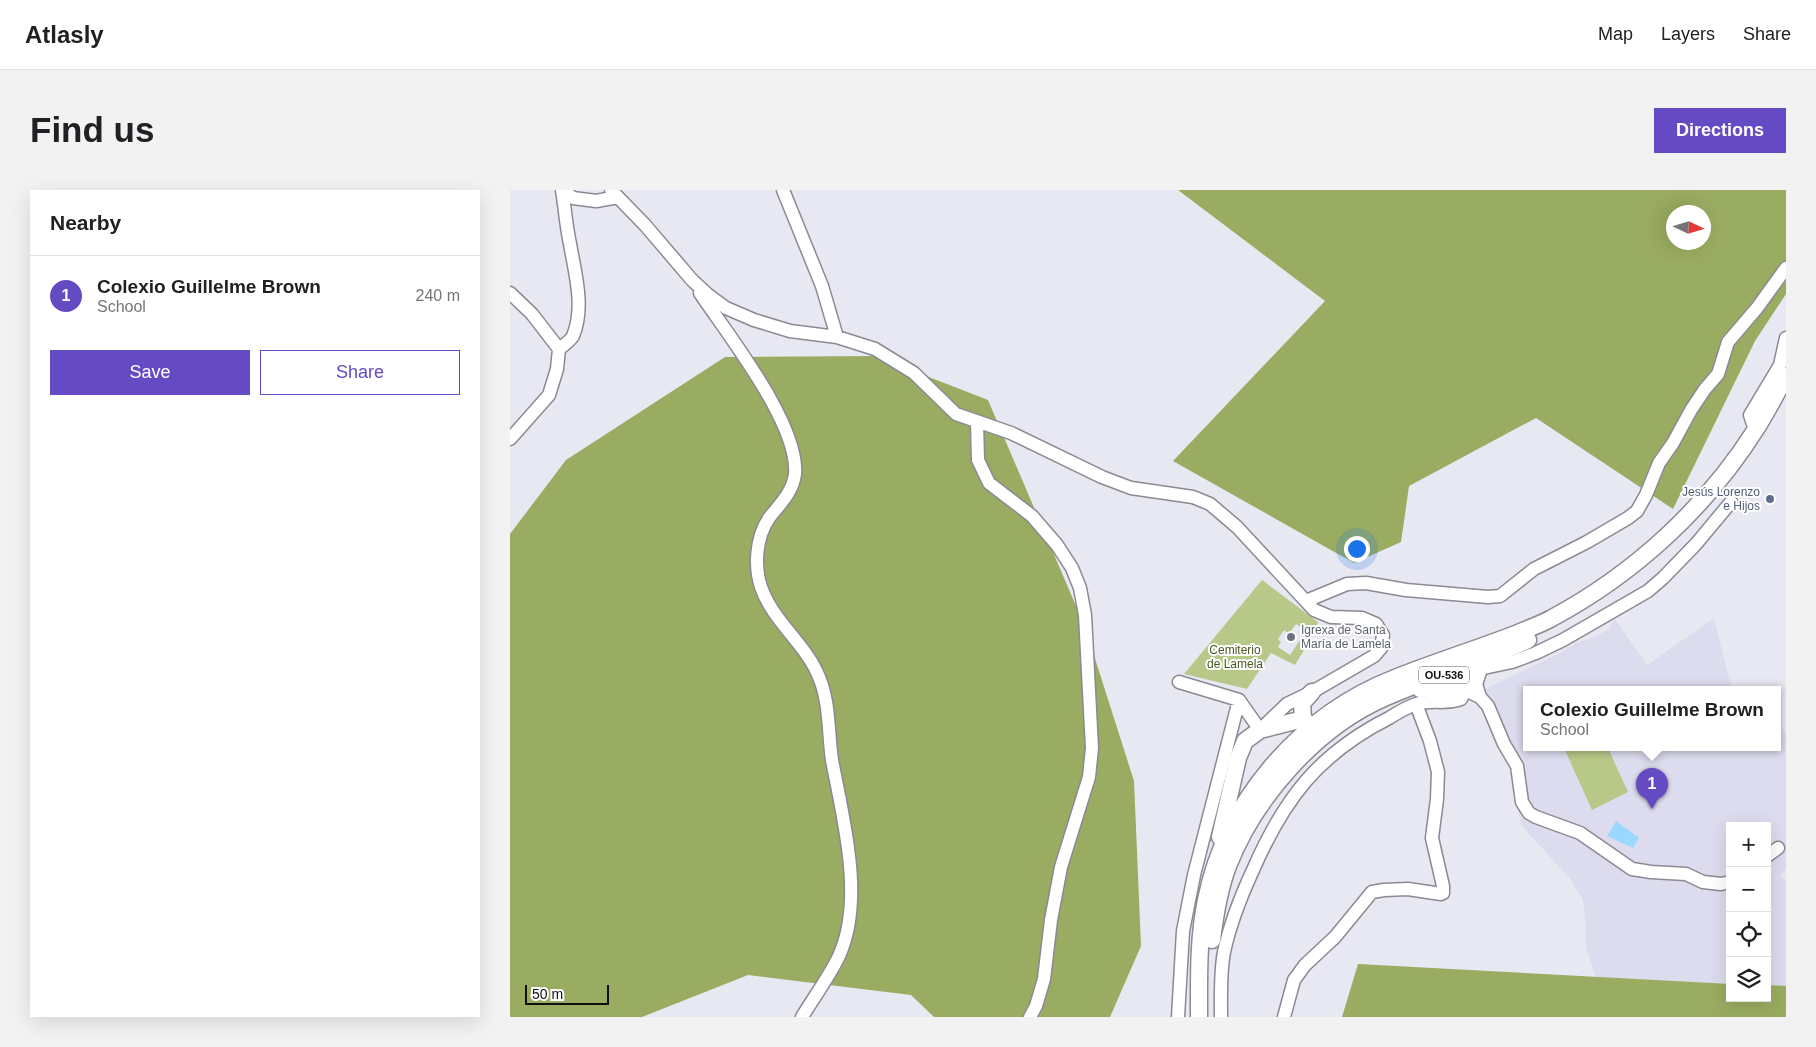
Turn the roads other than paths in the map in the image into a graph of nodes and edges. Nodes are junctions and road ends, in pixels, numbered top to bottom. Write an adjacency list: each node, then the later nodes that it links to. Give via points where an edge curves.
1 (562, 190): 3 (street, via 573,198 596,200); 9 (street, via 577,280 578,306 572,338)
2 (783, 190): 7 (street, via 822,286)
3 (614, 193): 5 (street)
4 (1786, 268): 15 (street, via 1728,342 1718,374 1705,389 1659,464 1638,511 1628,518 1534,569 1500,596 1406,590 1366,583 1347,584)
5 (692, 280): 7 (street, via 726,308 754,320 790,331); 31 (street, via 774,407 790,442 794,460 790,489 768,520 759,542 758,573 761,588 774,612 820,678 847,831 851,908 839,956)
6 (510, 293): 9 (street, via 532,314)
7 (836, 337): 12 (street, via 875,349 894,359 914,373 956,414)
8 (1786, 338): 10 (street)
9 (559, 350): 13 (street, via 557,369 548,394)
10 (1784, 370): 19 (main road, OU-536, via 1755,430 1713,488 1669,534 1614,580 1551,619)
11 (1786, 398): 17 (main road, OU-536, via 1744,464 1694,522 1641,572)
12 (977, 422): 15 (street, via 1011,433 1131,488 1194,496 1210,504 1237,527); 32 (street, via 978,460 989,483 1032,516 1057,545 1080,588 1085,615 1092,748 1089,777 1061,867 1044,979)
13 (510, 439)
14 (1731, 502): 17 (street, via 1696,544 1648,591 1563,640)
15 (1306, 602): 20 (street, via 1314,610 1330,617 1362,618 1376,624 1383,635 1381,648 1374,656)
16 (1455, 671): 17 (main road, OU-536); 17 (main road); 19 (main road, OU-536)
17 (1476, 680): 19 (main road); 22 (street, via 1461,699 1451,703); 30 (street, via 1517,766 1522,802 1529,813 1580,833 1632,869 1686,874 1703,882)
18 (1179, 682): 21 (street)
19 (1392, 690): 23 (main road); 23 (main road, OU-536, via 1360,693); 29 (main road, OU-536, via 1326,734 1300,757 1266,798)
20 (1312, 692): 23 (main road, via 1302,703); 24 (street, via 1287,704)
21 (1240, 700): 24 (street); 25 (street)
22 (1416, 704): 36 (street, via 1368,728 1326,758 1297,789 1268,835 1225,947); 37 (street, via 1438,772 1432,838 1443,893 1408,889 1372,892 1294,980)
23 (1310, 726): 24 (main road); 26 (main road, OU-536)
24 (1260, 730): 25 (main road, via 1245,741)
25 (1231, 758): 26 (main road, via 1244,773); 29 (main road); 33 (street, via 1194,875 1183,931)
26 (1264, 782): 29 (main road)
27 (1778, 848): 28 (street)
28 (1771, 853)
29 (1221, 866): 34 (main road, OU-536, via 1205,902); 35 (main road, OU-536)
30 (1726, 883)
31 (802, 1017)
32 (1030, 1017)
33 (1178, 1017)
34 (1198, 1017)
35 (1207, 1017)
36 (1221, 1017)
37 (1284, 1017)

